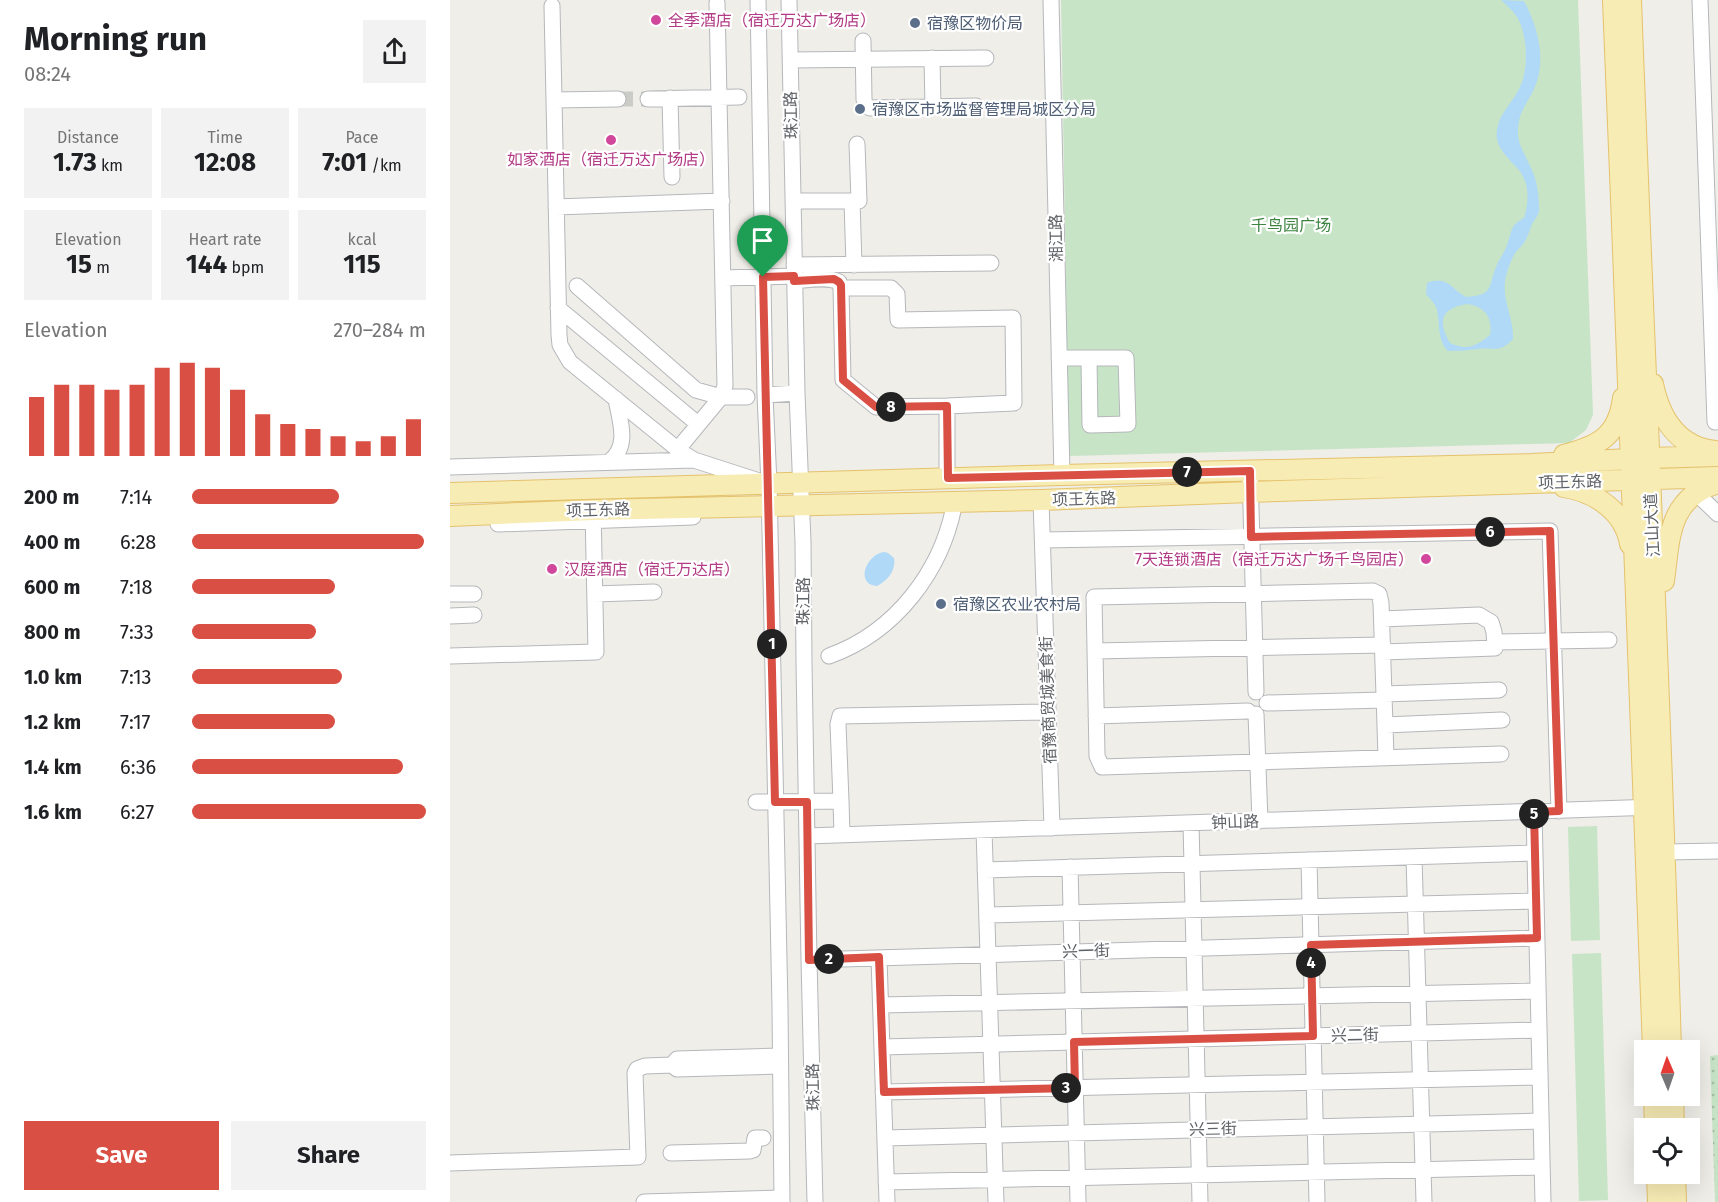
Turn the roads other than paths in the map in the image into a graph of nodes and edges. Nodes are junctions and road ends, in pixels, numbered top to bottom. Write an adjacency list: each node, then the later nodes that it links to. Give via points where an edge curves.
1 (758, 0): 31 (street, 珠江路)
2 (789, 0): 13 (street, 珠江路)
3 (1051, 0): 39 (street, 湘江路)
4 (1613, 0): 38 (main road, 江山大道)
5 (1631, 0): 38 (main road, 江山大道)
6 (1700, 0): 47 (street)
7 (717, 3): 16 (street)
8 (552, 6): 19 (street)
9 (863, 41): 12 (street)
10 (932, 58): 11 (street); 12 (street); 21 (street)
11 (986, 58)
12 (863, 59): 13 (street); 21 (street, via 865,105 874,109)
13 (790, 60): 25 (street, 珠江路)
14 (739, 97): 16 (street)
15 (670, 98): 16 (street); 18 (street); 23 (street)
16 (720, 98): 24 (street)
17 (618, 99): 19 (street)
18 (648, 99)
19 (554, 100): 27 (street)
20 (976, 106): 21 (street)
21 (933, 107)
22 (857, 144): 26 (street, via 859,201)
23 (672, 177)
24 (722, 201): 27 (street); 32 (street)
25 (793, 201): 26 (street); 30 (street, 珠江路)
26 (852, 201): 29 (street)
27 (556, 207): 35 (street)
28 (991, 263): 29 (street)
29 (854, 264): 30 (street)
30 (794, 274): 31 (street); 34 (street, via 834,279); 41 (street, 珠江路)
31 (763, 277): 32 (street); 42 (street, 珠江路)
32 (724, 278): 43 (street, via 725,386)
33 (577, 286): 36 (street)
34 (841, 288): 46 (street, via 843,380 876,407); 46 (street, via 891,288 897,294 898,321 1013,318 1014,404)
35 (558, 308): 37 (street); 45 (street, via 564,355)
36 (619, 322): 37 (street); 43 (street, via 696,390)
37 (600, 343): 48 (street)
38 (1635, 344): 50 (main road, via 1663,418 1672,430 1689,443); 52 (main road, 江山大道); 57 (main road, via 1622,408 1606,438)
39 (1059, 358): 40 (street); 58 (street, 湘江路)
40 (1089, 358): 40 (street, via 1126,358 1128,424 1090,425)
41 (797, 393): 42 (street); 62 (street, 珠江路)
42 (765, 395): 64 (street, 珠江路)
43 (721, 397): 44 (street); 48 (street)
44 (747, 397)
45 (616, 399): 49 (street); 54 (street, via 622,441 620,451)
46 (947, 406): 60 (street)
47 (1715, 422)
48 (698, 424): 49 (street)
49 (678, 449): 53 (street)
50 (1718, 452)
51 (1718, 456): 52 (main road, 项王东路)
52 (1640, 458): 57 (main road, 项王东路); 61 (main road, 江山大道)
53 (694, 460): 54 (street); 64 (street)
54 (609, 462): 55 (street)
55 (450, 467)
56 (1250, 471): 57 (main road, 项王东路); 58 (main road, 项王东路); 66 (street)
57 (1532, 473): 61 (main road, 项王东路); 66 (main road, 项王东路); 87 (main road, via 1596,498 1613,509 1622,521)
58 (1062, 475): 60 (main road, 项王东路)
59 (1718, 477): 61 (main road, 项王东路)
60 (948, 478): 62 (main road, 项王东路)
61 (1641, 480): 87 (main road, 江山大道)
62 (800, 483): 64 (main road, 项王东路); 71 (street, 珠江路)
63 (1718, 483): 68 (main road, via 1704,487)
64 (769, 484): 65 (main road, 项王东路); 72 (street, 珠江路)
65 (592, 489): 67 (main road, 项王东路); 74 (street)
66 (1250, 492): 69 (main road, 项王东路); 77 (street)
67 (450, 493)
68 (1707, 497): 73 (street); 87 (main road, via 1688,499 1678,511)
69 (1041, 500): 70 (main road, 项王东路); 78 (street, 宿豫商贸城美食街)
70 (955, 501): 71 (main road, 项王东路); 95 (street, via 945,541 914,594 875,632)
71 (802, 510): 72 (main road, 项王东路); 109 (street, 珠江路)
72 (770, 511): 74 (main road, 项王东路); 108 (street, 珠江路)
73 (1718, 514)
74 (593, 515): 75 (main road, 项王东路); 76 (street); 82 (street)
75 (450, 516)
76 (450, 525)
77 (1251, 537): 78 (street); 83 (street); 89 (street, via 1550,531)
78 (1043, 540): 99 (street, 宿豫商贸城美食街)
79 (654, 592): 82 (street)
80 (450, 594): 81 (street)
81 (474, 594)
82 (595, 594): 94 (street, via 596,652)
83 (1253, 594): 86 (street, via 1373,591 1379,594); 91 (street); 93 (street, via 1094,597)
84 (474, 615): 85 (street)
85 (450, 616)
86 (1382, 619): 90 (street, via 1479,615 1491,622); 92 (street)
87 (1648, 629): 110 (main road, 江山大道)
88 (1609, 640): 89 (street)
89 (1554, 641): 90 (street); 111 (street)
90 (1495, 642): 92 (street, via 1495,648)
91 (1254, 648): 92 (street); 93 (street); 98 (street, via 1256,692 1265,696)
92 (1383, 648): 97 (street)
93 (1095, 651): 100 (street)
94 (450, 656)
95 (829, 656)
96 (1499, 690): 97 (street)
97 (1384, 697): 98 (street); 102 (street)
98 (1257, 709): 100 (street); 105 (street)
99 (1048, 712): 106 (street, via 840,716); 115 (street, 宿豫商贸城美食街)
100 (1096, 716): 105 (street, via 1097,756 1102,767)
101 (1502, 720): 102 (street)
102 (1384, 725): 104 (street)
103 (1501, 753): 104 (street)
104 (1386, 757): 105 (street)
105 (1258, 762): 113 (street)
106 (841, 801): 109 (street); 117 (street)
107 (756, 802): 108 (street)
108 (775, 802): 109 (street); 157 (street, 珠江路)
109 (807, 802): 118 (street, 珠江路)
110 (1654, 807): 111 (street, 钟山路); 120 (main road, 江山大道); 152 (main road, 江山大道)
111 (1559, 811): 112 (street, 钟山路)
112 (1534, 812): 113 (street, 钟山路); 121 (street)
113 (1260, 821): 114 (street, 钟山路)
114 (1191, 823): 115 (street, 钟山路); 124 (street)
115 (1052, 828): 116 (street, 钟山路)
116 (984, 830): 117 (street, 钟山路); 126 (street)
117 (842, 835): 118 (street, 钟山路)
118 (807, 836): 140 (street, 珠江路)
119 (1718, 851): 120 (street)
120 (1666, 852): 153 (main road, 江山大道)
121 (1535, 853): 122 (street); 127 (street)
122 (1414, 857): 123 (street); 128 (street)
123 (1309, 860): 124 (street); 129 (street)
124 (1192, 864): 125 (street); 130 (street)
125 (1070, 867): 126 (street); 131 (street)
126 (985, 870): 132 (street)
127 (1536, 901): 128 (street); 133 (street)
128 (1415, 904): 129 (street); 134 (street)
129 (1310, 907): 130 (street); 135 (street)
130 (1194, 910): 131 (street); 136 (street)
131 (1071, 912): 132 (street); 137 (street)
132 (987, 915): 138 (street)
133 (1537, 938): 134 (street, 兴一街); 141 (street)
134 (1416, 942): 135 (street, 兴一街); 142 (street)
135 (1311, 945): 136 (street, 兴一街); 143 (street)
136 (1194, 948): 137 (street, 兴一街); 144 (street)
137 (1072, 952): 138 (street, 兴一街); 145 (street)
138 (988, 955): 139 (street, 兴一街); 146 (street)
139 (879, 957): 140 (street, 兴一街); 147 (street)
140 (809, 960): 186 (street, 珠江路)
141 (1538, 991): 142 (street); 148 (street)
142 (1418, 994): 143 (street); 149 (street)
143 (1312, 996): 144 (street); 150 (street)
144 (1196, 998): 145 (street); 151 (street)
145 (1073, 1001): 146 (street); 154 (street)
146 (989, 1003): 147 (street); 155 (street)
147 (881, 1005): 156 (street)
148 (1539, 1030): 149 (street, 兴二街); 158 (street)
149 (1419, 1033): 150 (street, 兴二街); 159 (street)
150 (1313, 1036): 151 (street, 兴二街); 160 (street)
151 (1197, 1039): 154 (street, 兴二街); 161 (street)
152 (1653, 1040)
153 (1671, 1040)
154 (1074, 1042): 155 (street, 兴二街); 162 (street)
155 (991, 1044): 156 (street, 兴二街); 163 (street)
156 (882, 1047): 164 (street)
157 (780, 1061): 174 (street, via 677,1059 672,1065 637,1069 638,1157); 184 (street, 珠江路)
158 (1540, 1077): 159 (street); 165 (street)
159 (1420, 1080): 160 (street); 166 (street)
160 (1314, 1082): 161 (street); 167 (street)
161 (1198, 1085): 162 (street); 168 (street)
162 (1075, 1088): 163 (street); 169 (street)
163 (992, 1090): 164 (street); 170 (street)
164 (884, 1092): 172 (street)
165 (1541, 1121): 166 (street, 兴三街); 175 (street)
166 (1421, 1124): 167 (street, 兴三街); 176 (street)
167 (1315, 1127): 168 (street, 兴三街); 177 (street)
168 (1199, 1130): 169 (street, 兴三街); 178 (street)
169 (1076, 1132): 170 (street, 兴三街); 179 (street)
170 (993, 1135): 172 (street, 兴三街); 180 (street)
171 (763, 1138): 173 (street, via 755,1138 750,1151)
172 (885, 1138): 181 (street)
173 (670, 1153)
174 (450, 1163)
175 (1542, 1167): 176 (street); 193 (street)
176 (1423, 1170): 177 (street); 192 (street)
177 (1316, 1172): 178 (street); 191 (street)
178 (1200, 1175): 179 (street); 190 (street)
179 (1077, 1178): 180 (street); 189 (street)
180 (995, 1179): 181 (street); 188 (street)
181 (886, 1182): 187 (street)
182 (1657, 1184): 194 (main road)
183 (1675, 1184): 195 (main road)
184 (782, 1200): 185 (street)
185 (644, 1202)
186 (815, 1202)
187 (887, 1202)
188 (996, 1202)
189 (1078, 1202)
190 (1200, 1202)
191 (1317, 1202)
192 (1424, 1202)
193 (1543, 1202)
194 (1658, 1202)
195 (1676, 1202)

